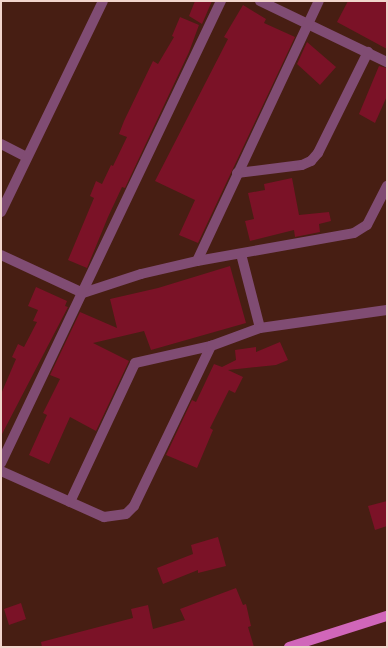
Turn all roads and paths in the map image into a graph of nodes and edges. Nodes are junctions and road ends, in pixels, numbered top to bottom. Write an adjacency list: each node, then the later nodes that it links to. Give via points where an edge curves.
1 (103, 1): 9 (street)
2 (221, 1): 16 (street)
3 (260, 1): 5 (street)
4 (319, 1): 5 (street)
5 (309, 24): 6 (street); 10 (street)
6 (368, 52): 7 (street); 10 (street, via 318,152 311,161 302,165)
7 (387, 62)
8 (1, 144): 9 (street)
9 (26, 157): 12 (street)
10 (237, 173): 15 (street)
11 (387, 186): 13 (street, via 367,225 358,231)
12 (1, 212)
13 (241, 254): 15 (street); 18 (street)
14 (1, 255): 16 (street)
15 (197, 261): 16 (street, via 141,274)
16 (83, 292): 20 (street)
17 (387, 310): 18 (street)
18 (260, 328): 19 (street)
19 (211, 346): 22 (street, via 135,363 129,370); 22 (street, via 134,506 126,514 109,517)
20 (1, 463)
21 (1, 471): 22 (street)
22 (70, 502)
23 (387, 616): 24 (main road)
24 (289, 647)

